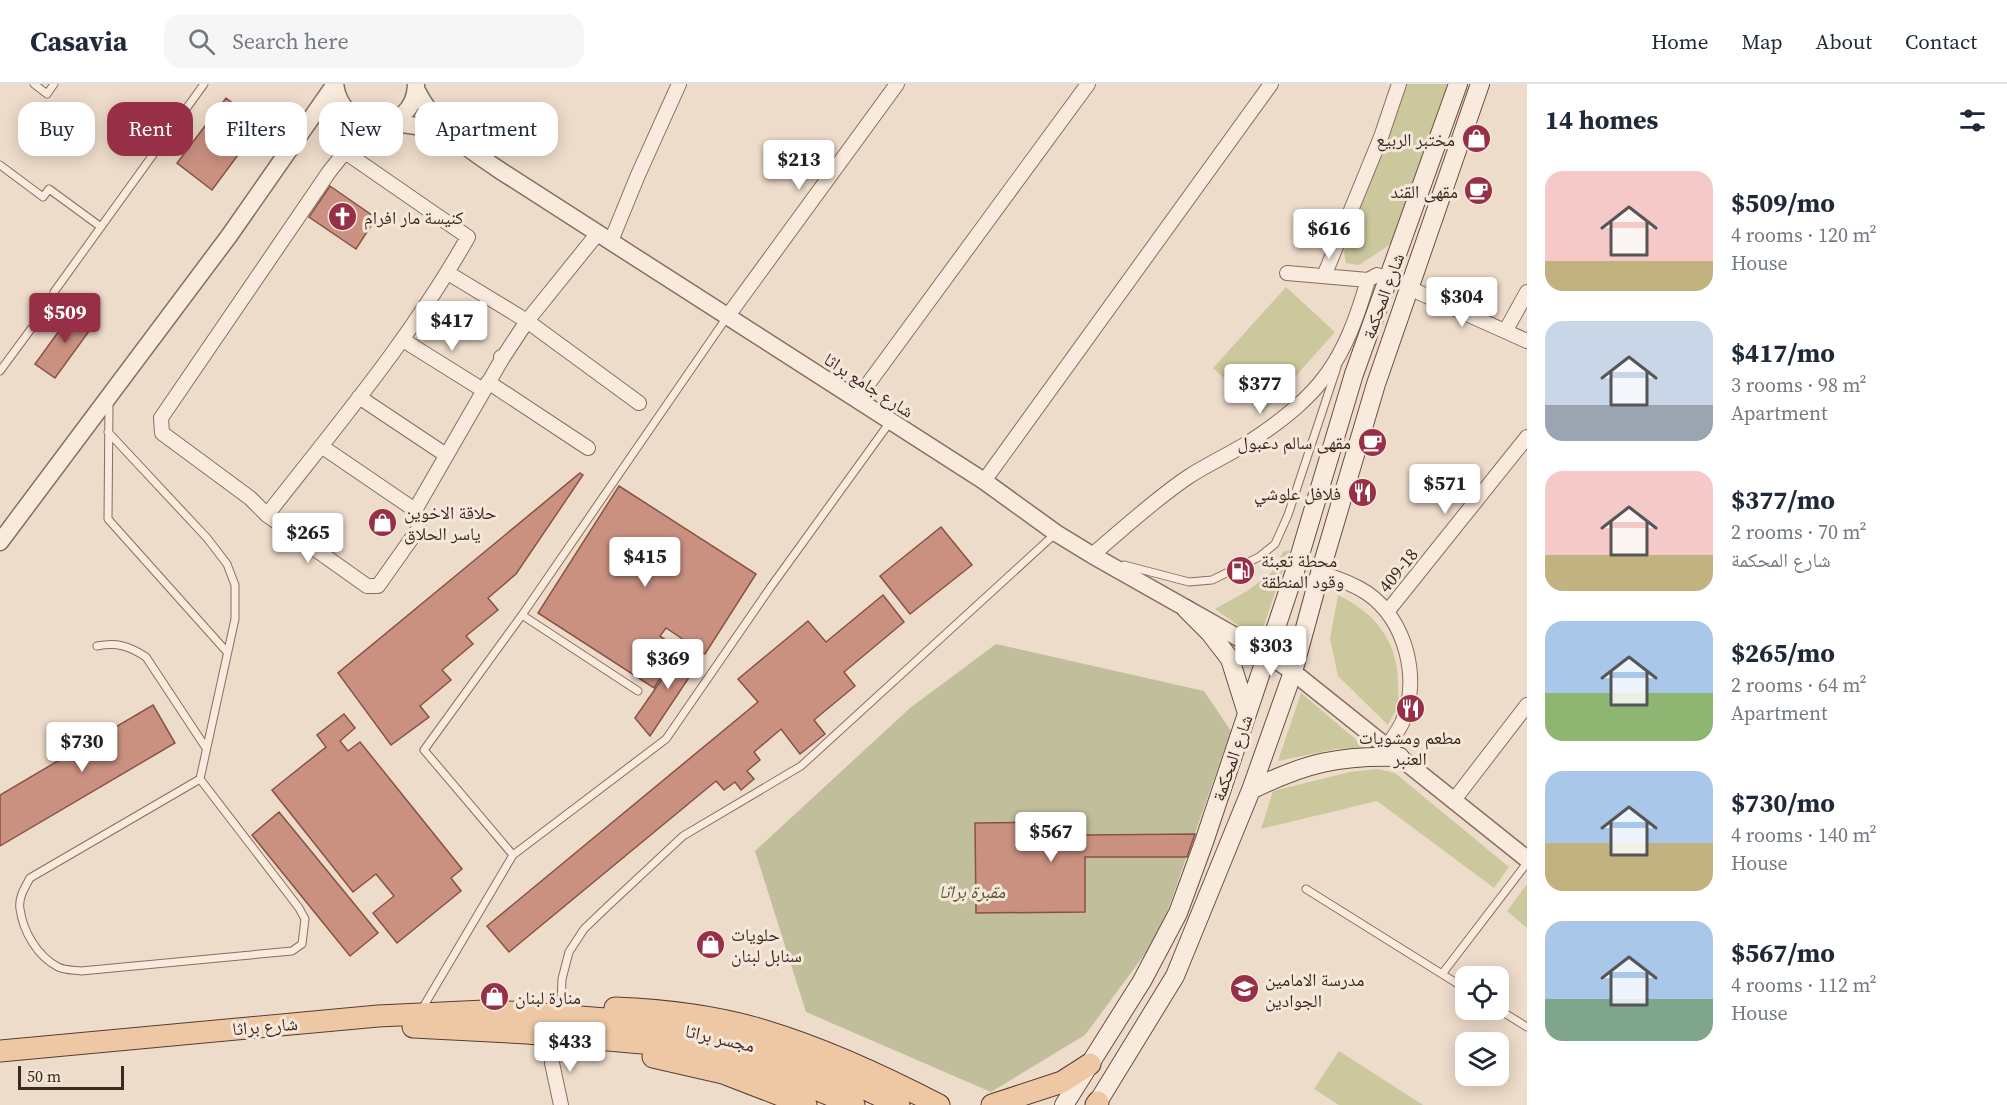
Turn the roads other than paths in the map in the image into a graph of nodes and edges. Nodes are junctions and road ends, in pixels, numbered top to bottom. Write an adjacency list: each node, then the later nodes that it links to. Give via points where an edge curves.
1 (34, 84): 2 (lane, via 47,94)
2 (54, 84)
3 (204, 84): 20 (lane)
4 (335, 84): 13 (street); 40 (street, via 230,236)
5 (679, 84): 21 (street)
6 (897, 84): 30 (street)
7 (1088, 84): 41 (street)
8 (1270, 84): 49 (street)
9 (1399, 84): 24 (street)
10 (1458, 84): 25 (main road, شارع المحكمة)
11 (1480, 84): 27 (main road, شارع المحكمة)
12 (416, 87): 14 (street, شارع جامع براثا); 15 (street)
13 (339, 102)
14 (425, 102)
15 (403, 113)
16 (342, 156): 51 (street, via 161,418 162,433)
17 (351, 156): 22 (street, via 468,237)
18 (479, 156): 21 (street, شارع جامع براثا)
19 (0, 165): 20 (lane, via 43,197 49,189)
20 (101, 227): 29 (lane)
21 (605, 237): 30 (street, شارع جامع براثا); 31 (street)
22 (448, 273): 31 (street); 34 (street)
23 (1287, 273): 24 (street)
24 (1324, 276): 26 (street)
25 (1390, 278): 26 (street, via 1377,275); 61 (main road, شارع المحكمة, via 1354,374)
26 (1368, 280): 36 (street)
27 (1409, 288): 33 (street); 55 (main road, شارع المحكمة)
28 (1527, 291): 33 (street)
29 (54, 292)
30 (727, 316): 41 (street, شارع جامع براثا); 58 (lane)
31 (527, 321): 38 (street); 42 (street)
32 (31, 329): 37 (lane)
33 (1506, 330): 35 (street)
34 (403, 340): 38 (street); 39 (street)
35 (1527, 341)
36 (1342, 353): 54 (street, via 1300,405 1250,442 1187,478); 54 (lane, via 1288,515 1275,544 1259,557 1212,580 1189,582)
37 (0, 371)
38 (486, 386): 47 (street); 48 (street)
39 (359, 397): 46 (street); 48 (street)
40 (109, 398): 44 (lane); 53 (street)
41 (857, 399): 43 (street, شارع جامع براثا)
42 (639, 403)
43 (890, 422): 49 (street, شارع جامع براثا); 71 (lane, via 666,740)
44 (108, 432): 60 (lane, via 108,519); 60 (lane, via 227,564 235,585 236,604)
45 (1527, 437): 57 (street, 409-18)
46 (321, 446): 50 (street); 51 (street)
47 (588, 448)
48 (446, 455): 50 (street)
49 (984, 481): 52 (street, شارع جامع براثا)
50 (415, 510): 51 (street, via 419,528 373,588)
51 (267, 515)
52 (1056, 533): 54 (street, شارع جامع براثا); 76 (lane, via 801,766 683,836 608,906 584,929 569,951)
53 (0, 542)
54 (1092, 555): 56 (street, شارع جامع براثا)
55 (1320, 573): 57 (street, via 1345,580); 62 (main road, شارع المحكمة)
56 (1186, 609): 61 (street, شارع جامع براثا); 65 (main road, via 1230,659)
57 (1387, 612): 67 (street, via 1402,637 1410,665 1410,694)
58 (522, 615): 63 (lane); 71 (lane, via 424,750)
59 (97, 646): 66 (lane, via 114,643 131,647 146,657)
60 (227, 652): 66 (lane)
61 (1267, 654): 62 (street, شارع جامع براثا); 65 (main road, شارع المحكمة)
62 (1293, 672): 67 (street, شارع جامع براثا); 69 (main road, شارع المحكمة)
63 (638, 691)
64 (1527, 705): 70 (street)
65 (1247, 713): 86 (main road, شارع المحكمة, via 1178,913 1142,981)
66 (206, 748): 68 (lane)
67 (1394, 752): 69 (main road, via 1323,761 1286,772); 70 (street, شارع جامع براثا)
68 (200, 779): 68 (lane, via 30,878 22,891 20,908 34,946 46,959 60,968 81,971 292,951 302,944 305,919 300,908)
69 (1251, 790): 87 (main road, شارع المحكمة, via 1175,976)
70 (1454, 800): 72 (street, شارع جامع براثا)
71 (513, 855): 77 (lane)
72 (1527, 861): 74 (lane)
73 (1306, 889): 74 (lane)
74 (1442, 974): 75 (lane)
75 (1455, 982)
76 (561, 1005): 79 (main road); 92 (main road, via 649,1009 765,1031 831,1055)
77 (419, 1014): 79 (main road, شارع براثا); 84 (main road, شارع براثا)
78 (1509, 1016): 81 (lane)
79 (484, 1020): 80 (main road, شارع براثا); 82 (main road); 85 (main road, شارع براثا)
80 (529, 1023): 83 (main road, مجسر براثا, via 654,1044)
81 (1527, 1027)
82 (553, 1043): 88 (street, via 552,1064); 89 (main road, via 676,1061 723,1073)
83 (733, 1047): 90 (main road, مجسر براثا); 91 (main road, مجسر براثا, via 842,1078)
84 (0, 1051)
85 (0, 1064)
86 (1090, 1064): 93 (main road, via 1062,1082); 94 (main road, شارع المحكمة)
87 (1097, 1104)
88 (561, 1105)
89 (807, 1105)
90 (854, 1105)
91 (898, 1105)
92 (938, 1105)
93 (992, 1105)
94 (1064, 1105)

